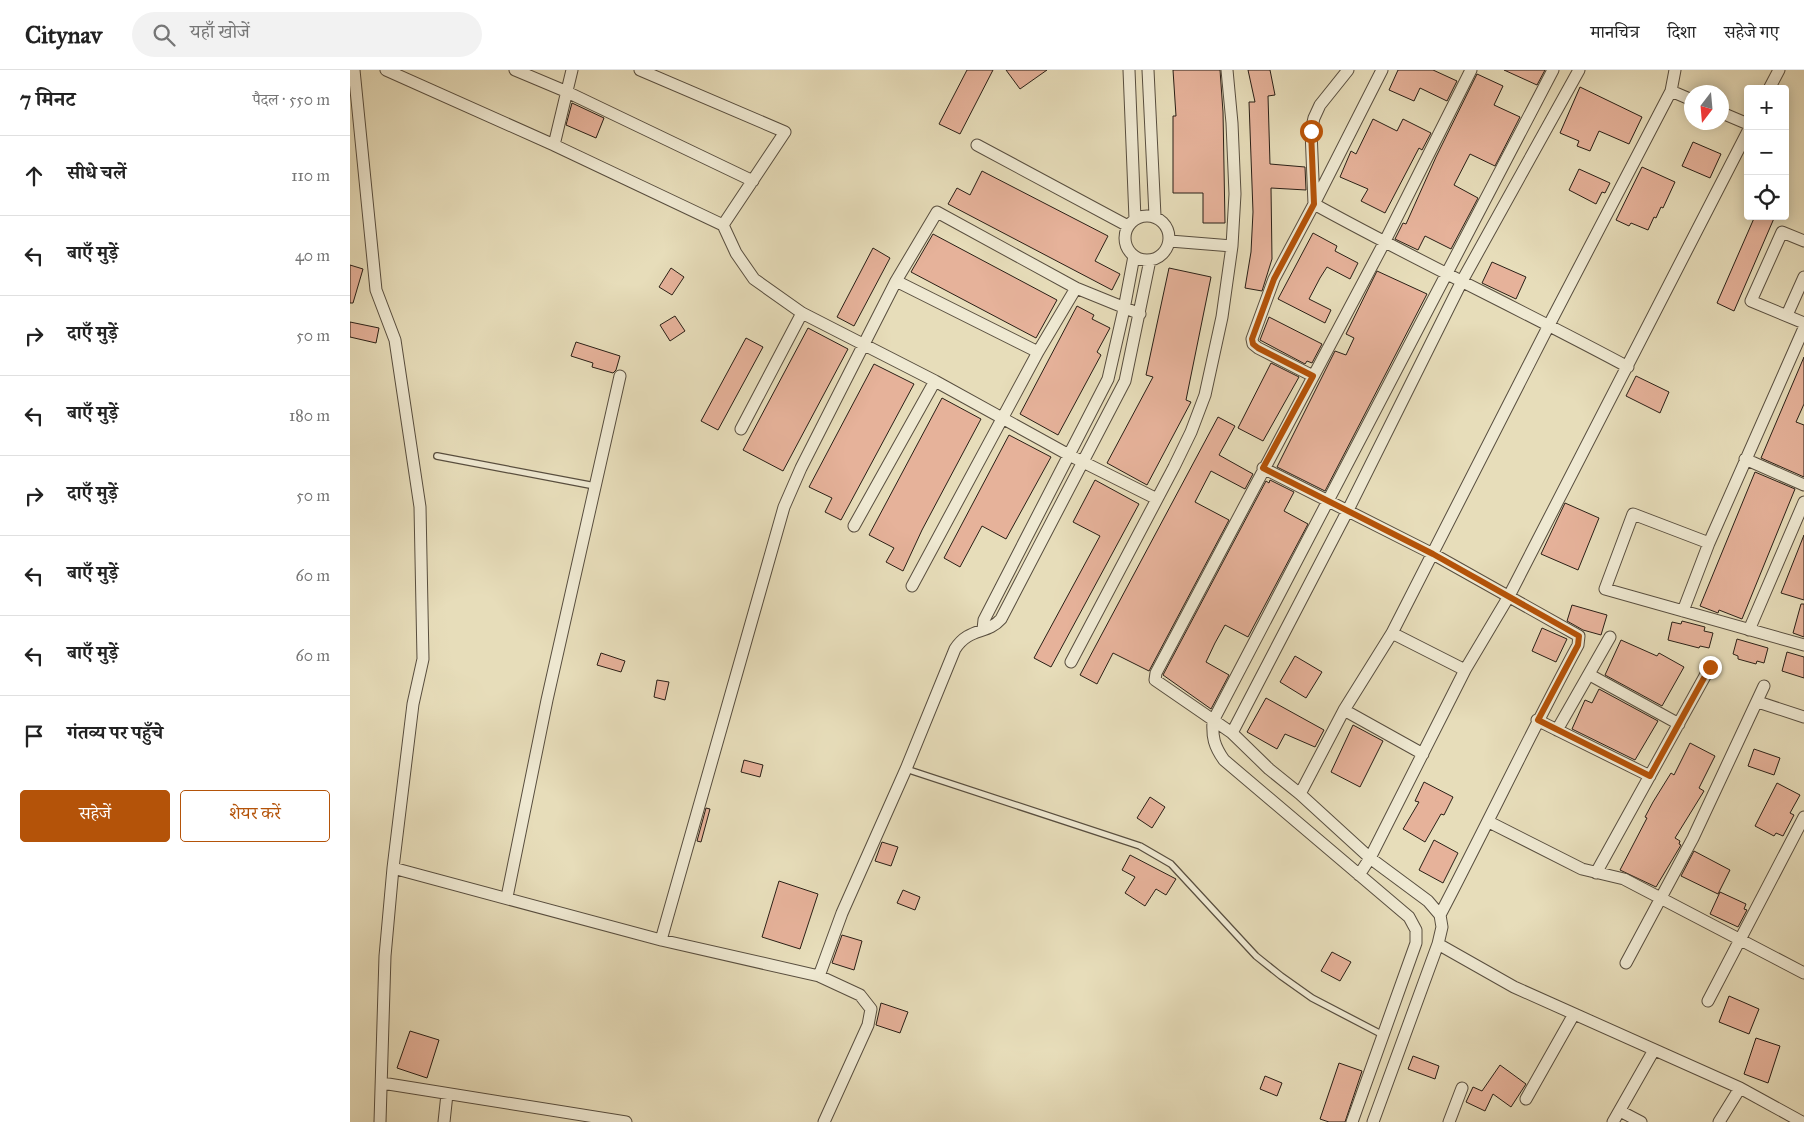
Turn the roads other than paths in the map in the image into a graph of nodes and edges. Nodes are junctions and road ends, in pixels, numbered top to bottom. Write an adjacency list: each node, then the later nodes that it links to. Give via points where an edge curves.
1 (354, 70): 99 (street, via 376,290 395,340 420,507 423,659 413,704)
2 (386, 70): 24 (street)
3 (515, 70): 18 (street)
4 (572, 70): 18 (street)
5 (640, 70): 16 (street)
6 (1129, 70): 29 (street)
7 (1148, 70): 28 (street)
8 (1227, 70): 34 (street, via 1235,194)
9 (1348, 70): 27 (street, via 1320,105 1311,131)
10 (1382, 70): 27 (street)
11 (1471, 70): 33 (street)
12 (1553, 70): 37 (street)
13 (1579, 70): 40 (street)
14 (1675, 70): 19 (street)
15 (1778, 70): 17 (street)
16 (659, 74): 26 (street, via 785,132)
17 (1771, 85)
18 (565, 91): 24 (street); 26 (street)
19 (1670, 91): 20 (street); 47 (street)
20 (1684, 97)
21 (1729, 116): 22 (street)
22 (1744, 122)
23 (1744, 139): 51 (street)
24 (554, 145): 30 (street)
25 (977, 145): 29 (street)
26 (754, 181): 30 (street)
27 (1314, 204): 33 (street); 53 (street, via 1274,279 1252,339 1258,348)
28 (1155, 216): 29 (street, via 1144,215); 31 (street, via 1164,222)
29 (1132, 222): 35 (street, via 1125,242)
30 (723, 225): 43 (street, via 736,253 754,278)
31 (1170, 241): 34 (street); 36 (street, via 1163,254)
32 (1804, 241): 45 (street, via 1782,232 1751,301)
33 (1384, 243): 37 (street); 53 (street)
34 (1232, 246): 64 (street, via 1222,317 1205,396 1191,432)
35 (1134, 256): 36 (street); 42 (street)
36 (1150, 260): 44 (street)
37 (1446, 273): 40 (street); 65 (street)
38 (1804, 277): 45 (street)
39 (896, 281): 41 (street, via 937,212); 49 (street); 50 (street)
40 (1462, 281): 47 (street); 67 (street)
41 (1076, 288): 42 (street); 50 (street)
42 (1124, 309): 44 (street); 57 (street, via 1108,380)
43 (802, 313): 49 (street); 56 (street)
44 (1140, 314): 60 (street, via 1125,381)
45 (1787, 315): 46 (street)
46 (1804, 323)
47 (1548, 324): 51 (street); 70 (street)
48 (1804, 328): 59 (street)
49 (864, 345): 54 (street); 106 (street, via 784,507)
50 (1038, 352): 55 (street)
51 (1628, 367): 72 (street)
52 (620, 376): 63 (street)
53 (1313, 376): 61 (street)
54 (935, 381): 55 (street); 68 (street)
55 (1002, 418): 57 (street); 71 (street)
56 (741, 428)
57 (1069, 455): 60 (street); 74 (street, via 984,620)
58 (437, 456): 63 (lane)
59 (1745, 459): 62 (street); 69 (street)
60 (1083, 463): 64 (street); 74 (street, via 1008,608 995,626)
61 (1263, 468): 65 (street); 88 (street, via 1156,673 1155,680 1159,685)
62 (1804, 485)
63 (595, 486): 102 (street)
64 (1157, 499): 79 (street)
65 (1328, 501): 67 (street); 88 (street)
66 (1804, 502): 75 (street)
67 (1348, 510): 70 (street); 91 (street)
68 (854, 526)
69 (1709, 542): 73 (street); 73 (street, via 1634,514 1605,590)
70 (1433, 554): 72 (street); 76 (street)
71 (912, 586)
72 (1509, 596): 81 (street); 87 (street, via 1579,636 1578,645)
73 (1683, 610): 75 (street)
74 (983, 629): 93 (street, via 962,639 956,649)
75 (1748, 630): 78 (street)
76 (1392, 633): 81 (street); 85 (street)
77 (1610, 636): 82 (street)
78 (1804, 645)
79 (1071, 662)
80 (1710, 667): 89 (street)
81 (1465, 670): 92 (street)
82 (1590, 674): 89 (street); 90 (street)
83 (1764, 686): 84 (street)
84 (1758, 702): 86 (street); 103 (street)
85 (1344, 710): 92 (street); 95 (street)
86 (1804, 718)
87 (1538, 720): 90 (street); 97 (street)
88 (1213, 721): 91 (street); 101 (street, via 1215,747 1224,760)
89 (1679, 724): 94 (street)
90 (1557, 730): 94 (street)
91 (1232, 733): 95 (street)
92 (1423, 754): 98 (street)
93 (906, 769): 110 (street, via 842,913); 113 (lane, via 1140,846 1171,864 1256,956 1281,976 1312,998)
94 (1650, 776): 100 (street)
95 (1300, 794): 98 (street)
96 (1804, 817): 105 (street)
97 (1489, 822): 100 (street); 104 (street)
98 (1370, 858): 101 (street); 104 (street, via 1428,900)
99 (393, 868): 102 (street); 115 (street, via 385,956)
100 (1596, 873): 103 (street, via 1624,879)
101 (1359, 875): 113 (street, via 1408,917 1416,930 1416,943)
102 (507, 897): 106 (street)
103 (1661, 898): 105 (street); 108 (street)
104 (1440, 915): 107 (street, via 1442,927)
105 (1740, 939): 109 (street); 111 (street)
106 (660, 940): 110 (street)
107 (1438, 944): 112 (street, via 1514,987); 126 (street)
108 (1626, 963)
109 (1804, 973)
110 (819, 976): 124 (street, via 860,994 871,1009 868,1025)
111 (1708, 1000)
112 (1574, 1014): 114 (street); 119 (street)
113 (1383, 1035): 125 (street)
114 (1654, 1050): 117 (street); 120 (street)
115 (382, 1083): 118 (street); 121 (street)
116 (1462, 1088): 127 (street)
117 (1740, 1088): 130 (street); 131 (street)
118 (447, 1094): 122 (street); 123 (street)
119 (1526, 1100)
120 (1620, 1111): 128 (street); 129 (street)
121 (380, 1122)
122 (444, 1122)
123 (626, 1122)
124 (824, 1122)
125 (1352, 1122)
126 (1373, 1122)
127 (1449, 1122)
128 (1614, 1122)
129 (1641, 1122)
130 (1719, 1122)
131 (1802, 1122)

